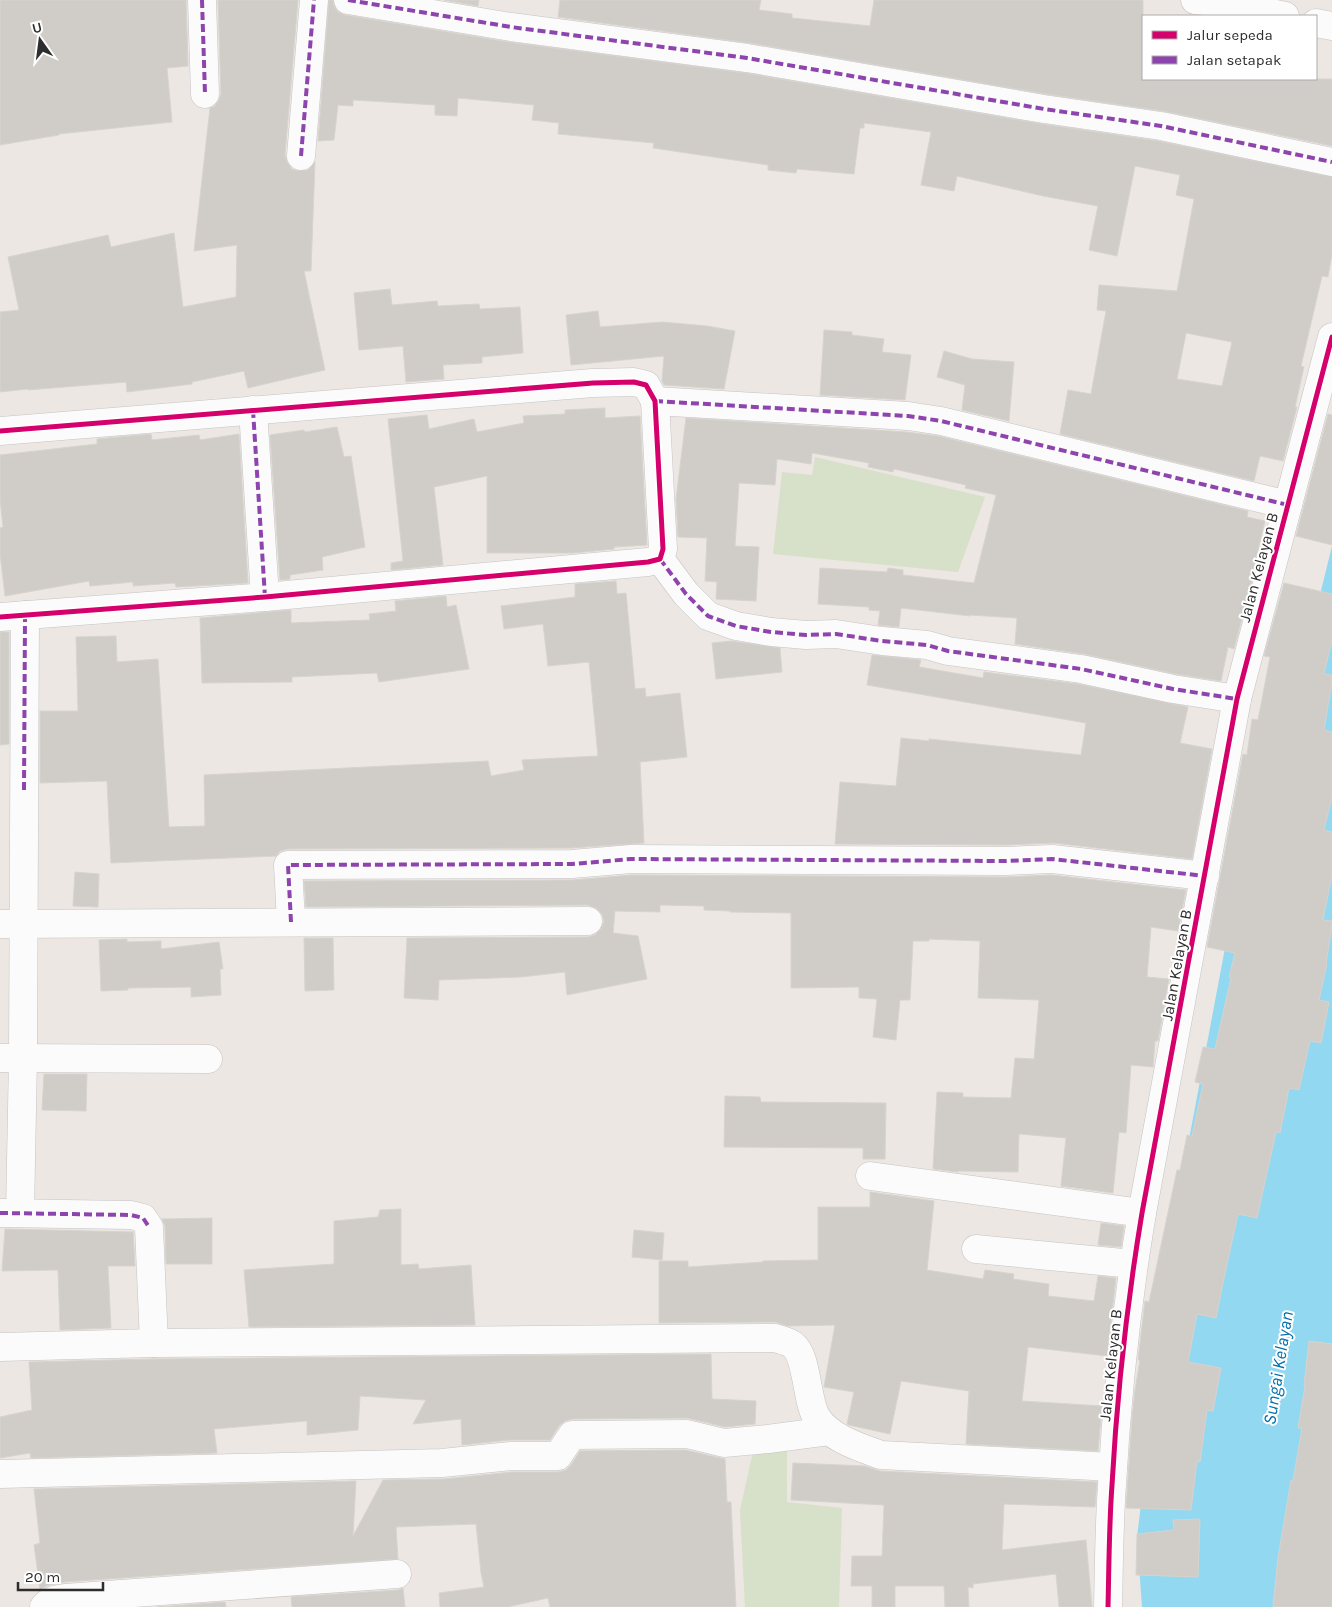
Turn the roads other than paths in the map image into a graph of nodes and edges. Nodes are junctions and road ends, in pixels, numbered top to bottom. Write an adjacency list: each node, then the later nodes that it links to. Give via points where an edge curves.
1 (202, 0): 8 (street)
2 (314, 0): 9 (street)
3 (348, 0): 10 (street, via 511,27 747,58 1161,126)
4 (1195, 0): 5 (street)
5 (1280, 15)
6 (1317, 23): 7 (street)
7 (1332, 26)
8 (205, 94)
9 (301, 156)
10 (1332, 162)
11 (1332, 337): 15 (street, Jalan Kelayan B)
12 (656, 401): 13 (street, via 646,385 617,382); 15 (street, via 941,420); 16 (street, via 663,549)
13 (253, 410): 14 (street); 17 (street)
14 (0, 431)
15 (1288, 505): 19 (street, Jalan Kelayan B)
16 (660, 559): 17 (street); 19 (street, via 686,594 708,616 736,626 771,632 836,634 927,645)
17 (265, 597): 18 (street)
18 (12, 616): 23 (street)
19 (1237, 699): 20 (street, Jalan Kelayan B)
20 (1205, 876): 22 (street, via 1052,859 1006,862 631,859 572,864 288,865); 28 (street, Jalan Kelayan B)
21 (588, 921): 22 (street)
22 (291, 922): 23 (street)
23 (12, 924): 24 (street)
24 (11, 1058): 25 (street); 27 (street)
25 (208, 1059)
26 (870, 1176): 28 (street)
27 (10, 1213): 31 (street, via 130,1215 146,1221 149,1227)
28 (1142, 1213): 30 (street, Jalan Kelayan B)
29 (976, 1248): 30 (street)
30 (1134, 1264): 34 (street, Jalan Kelayan B)
31 (154, 1343): 32 (street); 33 (street, via 775,1338 796,1347 817,1418)
32 (0, 1347)
33 (829, 1431): 34 (street, via 881,1455); 35 (street, via 724,1443 687,1434 572,1435 558,1456 511,1456 442,1463)
34 (1113, 1467): 38 (street, Jalan Kelayan B)
35 (0, 1474)
36 (397, 1574): 37 (street, via 65,1598)
37 (44, 1607)
38 (1108, 1607)

